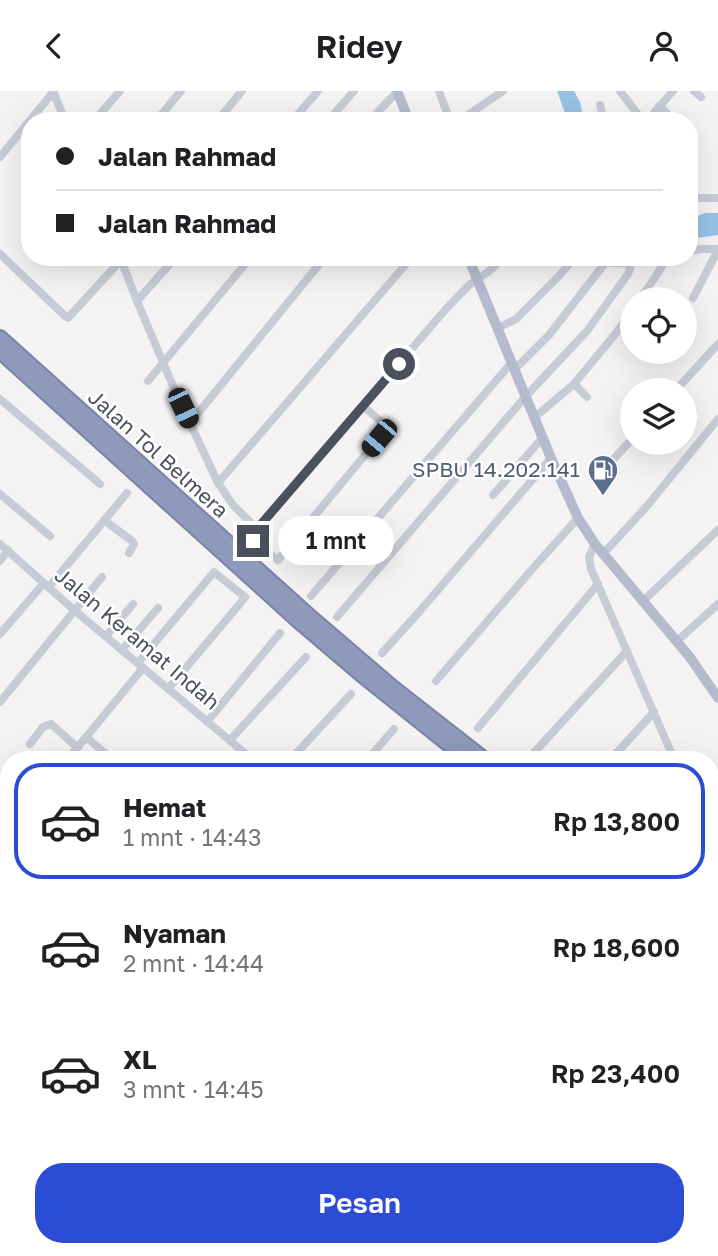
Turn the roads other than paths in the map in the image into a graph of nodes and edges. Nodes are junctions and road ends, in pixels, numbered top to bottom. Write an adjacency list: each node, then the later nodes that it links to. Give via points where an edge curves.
1 (53, 91): 14 (street); 15 (street)
2 (120, 91): 16 (street)
3 (181, 91): 17 (street)
4 (242, 91): 18 (street)
5 (318, 91): 19 (street)
6 (354, 91): 20 (street)
7 (439, 91): 23 (street)
8 (503, 91): 24 (street)
9 (620, 91): 26 (street)
10 (673, 91): 13 (street)
11 (397, 92): 21 (street); 22 (main road)
12 (600, 105): 25 (street)
13 (659, 106): 27 (street); 28 (street)
14 (36, 112)
15 (61, 112)
16 (102, 112)
17 (164, 112)
18 (225, 112)
19 (300, 112)
20 (336, 112)
21 (378, 112)
22 (406, 112)
23 (447, 112)
24 (472, 112)
25 (602, 112)
26 (638, 112)
27 (653, 112)
28 (665, 112)
29 (21, 131): 30 (street)
30 (0, 157)
31 (698, 198): 32 (street)
32 (718, 198)
33 (698, 250): 34 (street)
34 (718, 250): 50 (street)
35 (0, 254): 36 (street, via 68,318)
36 (114, 266)
37 (121, 266): 51 (street)
38 (168, 266): 51 (street)
39 (244, 266): 57 (street)
40 (319, 266): 68 (street)
41 (404, 266): 73 (street)
42 (472, 266): 48 (main road)
43 (496, 266): 48 (street)
44 (567, 266): 52 (street, via 516,319)
45 (603, 266): 58 (street, via 550,335)
46 (630, 266): 62 (street, via 601,314)
47 (662, 266): 49 (street)
48 (477, 279): 52 (main road); 65 (street, via 444,310)
49 (648, 287)
50 (697, 290)
51 (136, 302): 57 (street)
52 (498, 328): 58 (main road)
53 (620, 328): 61 (street)
54 (0, 337): 127 (highway, Jalan Tol Belmera, via 318,623)
55 (718, 344): 59 (street)
56 (0, 352): 126 (highway, Jalan Tol Belmera, via 301,624)
57 (164, 362): 60 (street); 68 (street)
58 (513, 366): 62 (main road); 92 (street)
59 (687, 378)
60 (148, 380)
61 (574, 384): 63 (street); 66 (street)
62 (526, 396): 66 (main road); 98 (street)
63 (587, 397)
64 (0, 399): 74 (street)
65 (363, 406): 80 (street); 80 (street, via 385,425 384,431 278,560 253,541)
66 (535, 418): 69 (main road)
67 (718, 419): 87 (street)
68 (190, 423): 73 (street)
69 (543, 437): 71 (main road); 77 (street)
70 (620, 452): 72 (street)
71 (551, 458): 78 (main road); 105 (street)
72 (599, 475)
73 (218, 483): 80 (street)
74 (100, 484)
75 (127, 493): 79 (street)
76 (0, 495): 82 (street)
77 (493, 495)
78 (578, 518): 84 (main road); 108 (street)
79 (104, 520): 86 (street, via 132,541); 90 (street)
80 (257, 529)
81 (718, 530): 93 (street)
82 (50, 536)
83 (0, 544): 85 (street, Jalan Keramat Indah)
84 (594, 544): 87 (main road); 91 (street, via 589,564)
85 (8, 550): 88 (street); 90 (street, Jalan Keramat Indah)
86 (129, 553)
87 (603, 554): 93 (main road)
88 (0, 561)
89 (102, 577): 97 (street)
90 (46, 585): 97 (street, Jalan Keramat Indah); 100 (street)
91 (598, 585): 104 (street); 115 (street)
92 (311, 596)
93 (642, 602): 102 (main road)
94 (133, 604): 101 (street)
95 (718, 604): 102 (street)
96 (158, 608): 103 (street)
97 (74, 610): 101 (street, Jalan Keramat Indah); 112 (street)
98 (337, 617)
99 (280, 633): 114 (street)
100 (0, 634)
101 (106, 636): 103 (street, Jalan Keramat Indah)
102 (677, 641): 111 (main road)
103 (122, 650): 107 (street, Jalan Keramat Indah)
104 (627, 651): 113 (street); 128 (street)
105 (382, 653)
106 (306, 657): 118 (street)
107 (141, 666): 109 (street, Jalan Keramat Indah); 109 (street, via 214,572 244,598); 117 (street)
108 (436, 681)
109 (167, 689): 114 (street, Jalan Keramat Indah)
110 (351, 694): 124 (street)
111 (718, 698)
112 (0, 702)
113 (654, 712): 129 (street); 130 (street)
114 (207, 722): 118 (street, Jalan Keramat Indah)
115 (478, 728)
116 (394, 729): 125 (street)
117 (86, 737): 120 (street); 122 (street)
118 (230, 740): 123 (street, Jalan Keramat Indah)
119 (30, 744): 120 (street, via 51,724)
120 (78, 748): 121 (street)
121 (75, 751)
122 (103, 751)
123 (241, 751)
124 (298, 751)
125 (375, 751)
126 (456, 751)
127 (475, 751)
128 (535, 751)
129 (618, 751)
130 (670, 751)

